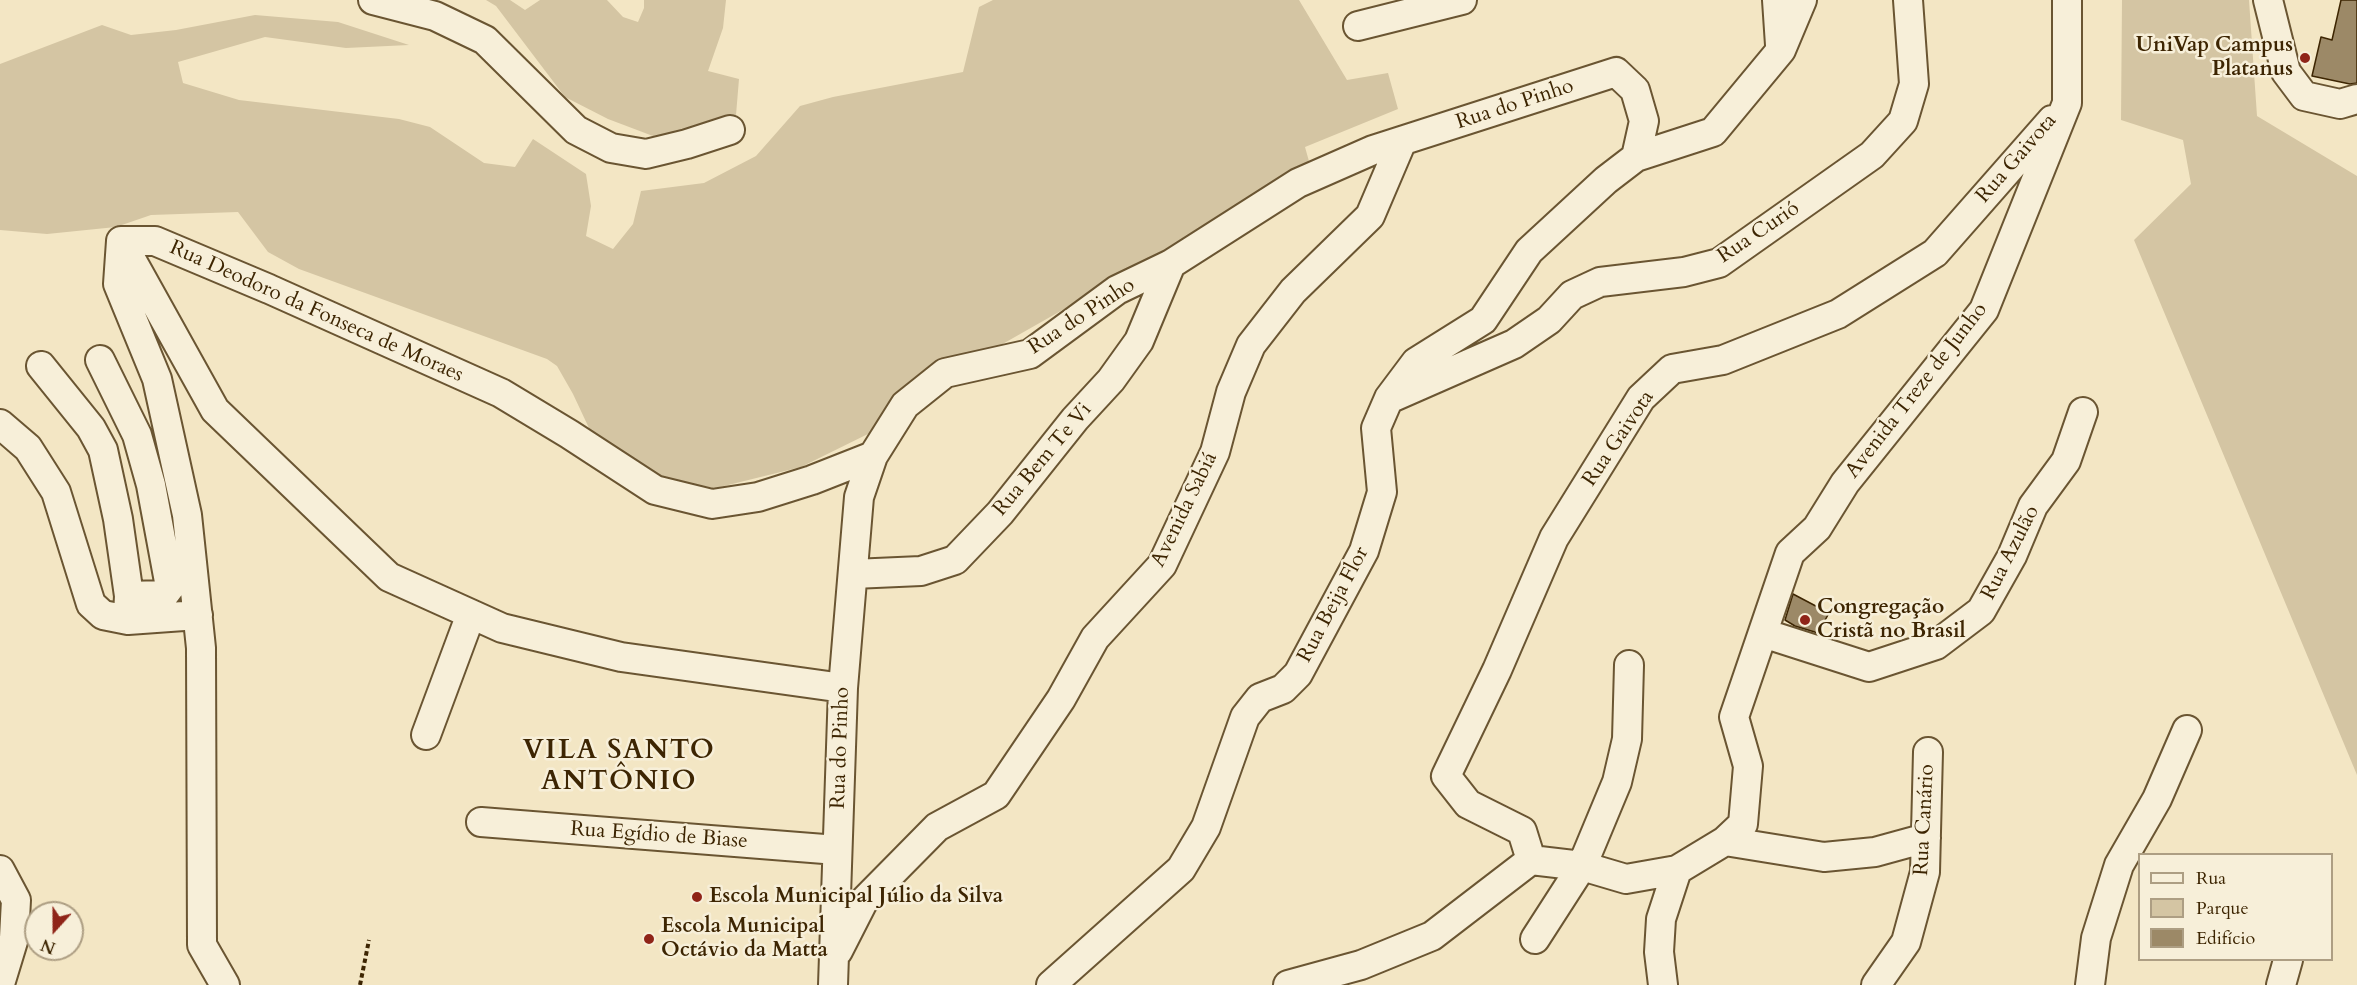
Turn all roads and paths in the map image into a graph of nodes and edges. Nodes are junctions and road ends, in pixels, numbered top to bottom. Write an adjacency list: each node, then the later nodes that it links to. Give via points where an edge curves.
1 (373, 0): 12 (street, via 435,16 485,40 576,130 611,148 646,154)
2 (1462, 0): 8 (street)
3 (1777, 0): 9 (street)
4 (1802, 0): 9 (street, Rua Beija Flor)
5 (1908, 0): 19 (street, Rua Curió, via 1914,84 1903,121 1872,155 1719,263 1684,272 1600,282 1572,295 1549,320 1514,344)
6 (2067, 0): 11 (street)
7 (2268, 0): 10 (street, via 2286,72 2304,96 2340,104)
8 (1358, 26)
9 (1780, 51): 14 (street, Rua Beija Flor, via 1713,132)
10 (2357, 99)
11 (2067, 103): 27 (street, Avenida Treze de Junho, via 1984,310 1845,483 1817,528 1790,553); 34 (street, Rua Gaivota, via 1935,253 1838,314 1723,360 1672,369 1641,398 1554,538 1446,776 1468,804)
12 (730, 130)
13 (1402, 141): 14 (street, Rua do Pinho, via 1616,72 1635,90 1644,121); 16 (street, Rua do Pinho, via 1298,183); 45 (street, Avenida Sabiá, via 1370,216 1293,291 1251,345 1231,392 1215,452 1162,565 1095,638 1061,699 996,795 937,827 863,902)
14 (1636, 157): 19 (street, Rua Beija Flor, via 1529,251 1483,320 1416,362)
15 (121, 241): 22 (street, Rua Deodoro da Fonseca de Moraes, via 155,241 501,393 655,490 712,504 758,497); 25 (street, via 215,410 389,577); 26 (street, via 118,284 158,379 188,515)
16 (1171, 264): 22 (street, Rua do Pinho, via 1117,290 1030,354 945,373 905,405); 23 (street, Rua Bem Te Vi, via 1139,341 1111,380 1000,513 955,560 921,571)
17 (100, 360): 24 (street, via 137,435 151,485 170,587 164,595)
18 (41, 366): 24 (street, via 91,428 103,450 118,519)
19 (1389, 398): 50 (street, Rua Beija Flor, via 1376,428 1382,492 1364,551 1298,674 1283,688 1260,698 1245,717 1206,827 1181,869)
20 (2083, 412): 27 (street, Rua Azulão, via 2066,461 2032,506 2012,556 1981,611 1936,645 1869,667)
21 (0, 424): 24 (street, via 28,448 56,492 91,604 103,615)
22 (873, 456): 23 (street, Rua do Pinho, via 859,497)
23 (853, 574): 29 (street, Rua do Pinho)
24 (128, 608): 26 (street)
25 (471, 614): 29 (street, via 501,628 621,657); 31 (street)
26 (198, 615): 48 (street, via 201,945)
27 (1763, 633): 36 (street, Avenida Treze de Junho, via 1734,717 1748,766 1743,824)
28 (1629, 665): 39 (street, via 1627,739 1617,782)
29 (843, 688): 37 (street, Rua do Pinho)
30 (2187, 730): 54 (street, via 2157,799 2119,865 2096,938)
31 (426, 735)
32 (1928, 752): 35 (street, Rua Canário)
33 (482, 822): 37 (street, Rua Egídio de Biase)
34 (1522, 831): 38 (street); 39 (street)
35 (1926, 838): 36 (street, via 1875,852 1824,856); 53 (street, Rua Canário, via 1925,872 1906,942)
36 (1725, 841): 41 (street, Avenida Treze de Junho)
37 (837, 850): 45 (street, Rua do Pinho)
38 (1531, 860): 39 (street); 46 (street, via 1432,936 1361,965)
39 (1582, 866): 41 (street, via 1626,879); 42 (street)
40 (0, 870): 47 (street, via 16,900 14,938)
41 (1677, 870): 52 (street, via 1661,919)
42 (1535, 939)
43 (369, 940): 49 (path)
44 (2288, 961): 55 (street)
45 (834, 971)
46 (1345, 978): 51 (street)
47 (0, 984)
48 (225, 985)
49 (360, 985)
50 (1051, 985)
51 (1288, 985)
52 (1663, 985)
53 (1876, 985)
54 (2090, 985)
55 (2281, 985)

